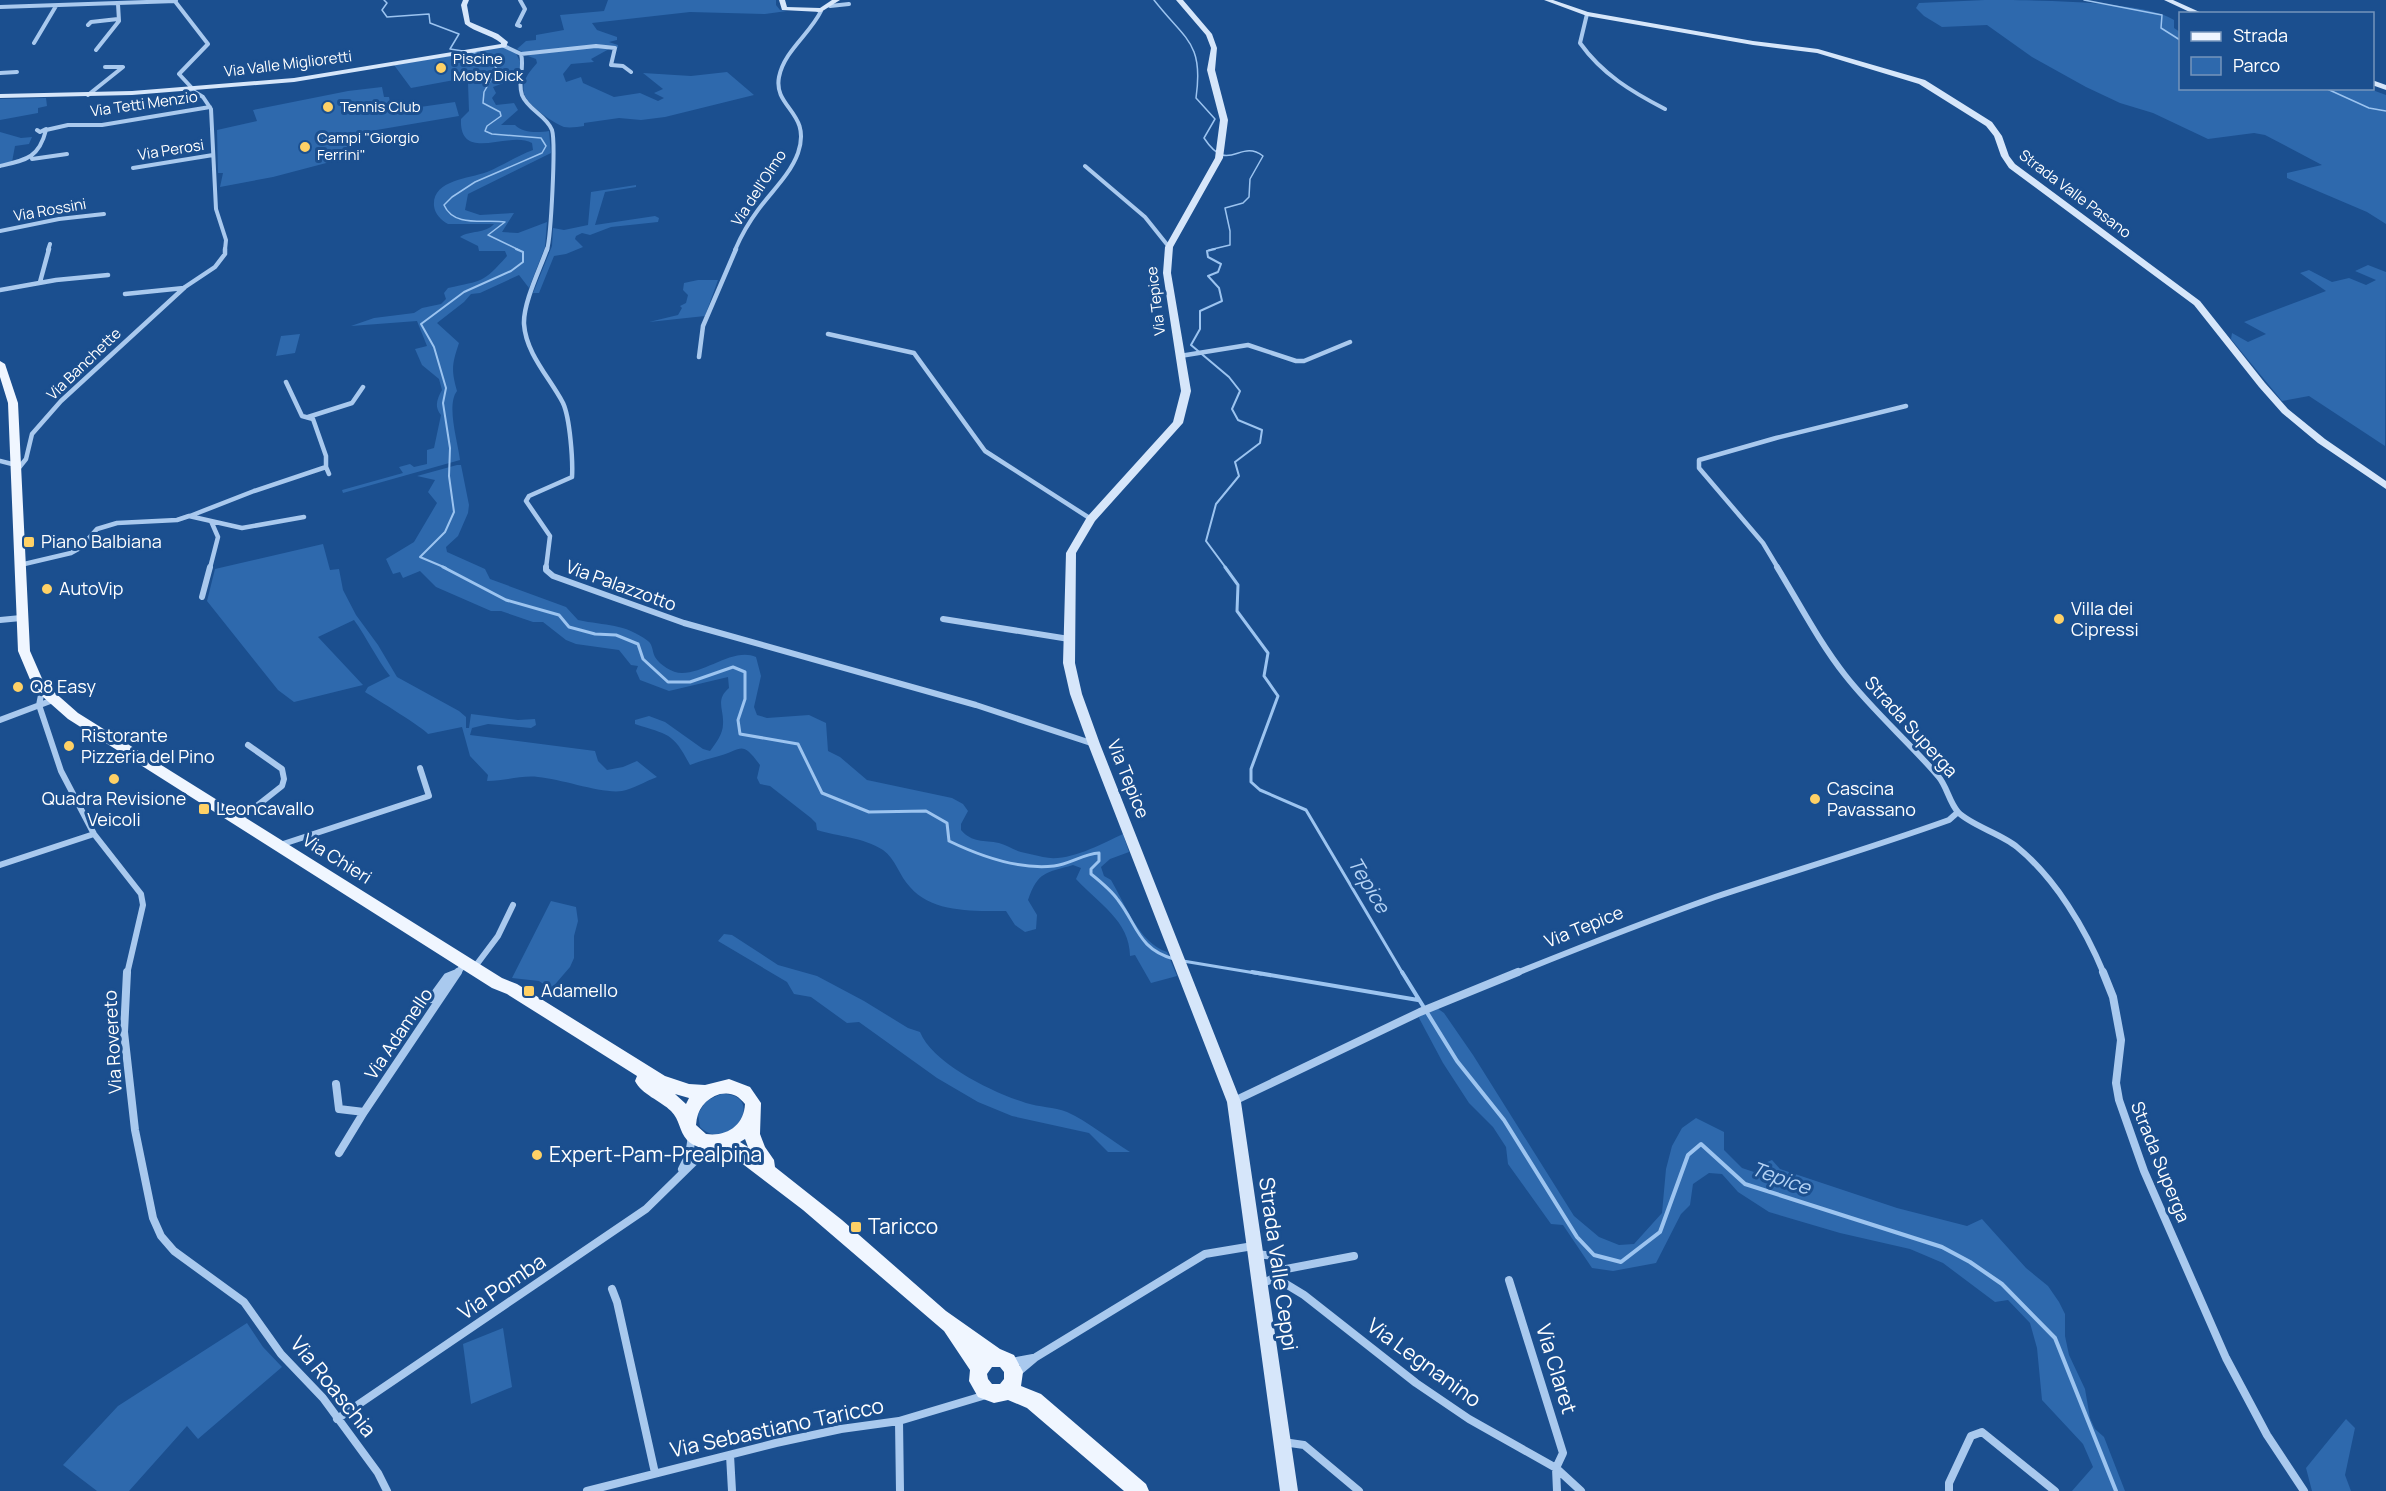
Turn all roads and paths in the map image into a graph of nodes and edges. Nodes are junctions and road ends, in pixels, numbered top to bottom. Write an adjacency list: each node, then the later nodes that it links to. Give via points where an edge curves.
1 (466, 0): 21 (street, via 467,23 499,36)
2 (520, 0): 19 (street, via 525,9)
3 (782, 0): 14 (street, via 784,9)
4 (837, 0): 12 (street)
5 (1179, 0): 44 (street, Via Tepice, via 1209,34 1214,48 1211,70 1224,120 1220,155)
6 (1547, 0): 16 (street, Strada Valle Pasano)
7 (2167, 0): 15 (street)
8 (175, 1): 9 (street); 28 (street, via 208,44 179,74)
9 (118, 4): 11 (street); 17 (street)
10 (849, 4): 12 (street)
11 (56, 6): 13 (street); 20 (street)
12 (830, 6): 14 (street)
13 (0, 7)
14 (818, 10): 53 (street, Via dell'Olmo, via 821,11 817,21 796,43 779,78 779,91 798,119 801,131 797,155 750,221 732,254 703,326)
15 (2196, 12)
16 (1587, 14): 32 (street, via 1580,44 1585,51 1621,85); 63 (street, Strada Valle Pasano, via 1818,51 1932,86 1989,124 2012,166 2197,303 2285,411)
17 (118, 19): 18 (street, via 91,21); 22 (street)
18 (88, 25)
19 (520, 26)
20 (34, 43)
21 (504, 46): 23 (street); 28 (street, Via Valle Miglioretti, via 332,75)
22 (96, 50)
23 (521, 54): 26 (street, via 596,46 615,48 611,65 623,66); 76 (street, Via Palazzotto, via 525,68 521,92 550,126 554,139 548,246 524,323 530,348 564,406 573,463 572,477 525,501 527,509 549,533 546,570 563,580 684,623 976,705)
24 (105, 67): 29 (street, via 123,67)
25 (17, 72): 27 (street)
26 (631, 72)
27 (0, 73)
28 (190, 89): 29 (street, Via Valle Miglioretti); 31 (street)
29 (88, 95): 30 (street, Via Valle Miglioretti)
30 (0, 96)
31 (210, 106): 33 (street, Via Tetti Menzio, via 102,125); 36 (street, Via Banchette)
32 (1665, 109)
33 (46, 129): 34 (street, Via Tetti Menzio); 37 (street, via 46,137)
34 (37, 130)
35 (67, 154): 37 (street)
36 (213, 155): 40 (street, Via Perosi); 47 (street, Via Banchette, via 216,209 226,240 225,254 215,267)
37 (31, 159): 38 (street)
38 (0, 166)
39 (1085, 166): 44 (street, via 1145,217)
40 (133, 168)
41 (104, 214): 42 (street, Via Rossini)
42 (0, 231)
43 (50, 244): 46 (street)
44 (1169, 247): 52 (street, Via Tepice, via 1167,273)
45 (108, 275): 46 (street)
46 (40, 282): 48 (street)
47 (185, 288): 49 (street, Via Banchette); 60 (street, Via Banchette, via 61,401 32,434 26,459)
48 (0, 290)
49 (125, 294)
50 (828, 334): 66 (street, via 914,353 985,451)
51 (1350, 342): 52 (street, via 1304,361 1248,345)
52 (1180, 356): 66 (street, Via Tepice, via 1186,391 1178,423)
53 (699, 357)
54 (0, 364): 60 (main road, Via Chieri, via 7,387)
55 (286, 382): 58 (street, via 302,416)
56 (363, 387): 58 (street, via 352,403)
57 (1906, 406): 79 (street, Strada Superga, via 1722,453 1699,460 1699,468 1763,543 1845,675 1940,778)
58 (308, 418): 61 (street, via 313,419)
59 (0, 461): 60 (street)
60 (17, 467): 68 (main road, Via Chieri)
61 (326, 467): 62 (street); 64 (street)
62 (329, 474)
63 (2386, 486)
64 (189, 516): 67 (street); 68 (street, via 117,523 97,529 71,553)
65 (304, 517): 67 (street, via 242,528)
66 (1091, 519): 73 (street, Via Tepice, via 1071,553)
67 (211, 521): 69 (street, via 218,537)
68 (20, 565): 70 (main road, Via Chieri)
69 (202, 597)
70 (21, 618): 72 (street); 74 (main road, Via Chieri, via 24,651)
71 (943, 619): 73 (street)
72 (0, 620)
73 (1069, 639): 76 (street, Via Tepice, via 1069,663)
74 (45, 698): 75 (street); 80 (main road, Via Chieri); 81 (street, Via Rovereto, via 61,771)
75 (0, 720)
76 (1094, 744): 88 (street, Via Tepice)
77 (248, 745): 80 (street, via 282,769 284,779 282,786)
78 (420, 768): 82 (street, via 429,795)
79 (1958, 812): 91 (street, Via Tepice, via 1949,820 1873,847 1669,913 1434,1006); 125 (street, Strada Superga, via 2016,846 2036,866 2066,903 2095,952 2113,997 2121,1040 2116,1083 2119,1100 2144,1171 2226,1358 2267,1435)
80 (239, 820): 82 (main road, Via Chieri)
81 (94, 834): 83 (street); 105 (street, Via Rovereto, via 141,894 143,905 124,982 124,1032 135,1130 153,1218 174,1251 244,1302)
82 (279, 846): 85 (main road, Via Chieri)
83 (0, 865)
84 (513, 905): 85 (street, via 498,936)
85 (465, 968): 86 (main road, Via Chieri); 87 (street, Via Adamello, via 447,976); 92 (street, Via Adamello)
86 (493, 981): 90 (main road, Via Chieri, via 660,1082); 94 (main road, Via Chieri, via 664,1095 682,1110)
87 (431, 999)
88 (1212, 1047): 91 (street, Strada Valle Ceppi)
89 (336, 1084): 92 (street, via 339,1109)
90 (706, 1092): 93 (main road, Via Chieri, via 726,1086 743,1090 753,1103); 94 (main road, via 697,1100)
91 (1234, 1102): 99 (street, Strada Valle Ceppi)
92 (364, 1112): 96 (street, Via Adamello)
93 (752, 1120): 95 (main road, via 746,1129); 98 (main road, Via Chieri, via 758,1151)
94 (690, 1127): 95 (main road, Via Chieri, via 699,1140); 97 (street, Via Pomba, via 689,1155)
95 (722, 1143): 97 (street, Via Pomba, via 696,1157); 98 (main road, Via Chieri)
96 (339, 1153)
97 (679, 1175): 108 (street, Via Pomba, via 659,1200)
98 (778, 1178): 107 (main road, via 948,1324)
99 (1255, 1250): 101 (street, Via Legnanino, via 1280,1262); 103 (street, Strada Valle Ceppi); 106 (street, via 1205,1254)
100 (1354, 1256): 101 (street)
101 (1278, 1274): 103 (street); 112 (street, Via Legnanino, via 1416,1383 1469,1419)
102 (1509, 1280): 112 (street, Via Claret, via 1563,1453)
103 (1259, 1284): 110 (street, Strada Valle Ceppi)
104 (612, 1289): 113 (street)
105 (269, 1336): 108 (street, Via Roaschia)
106 (1036, 1357): 107 (street); 107 (street, Via Sebastiano Taricco)
107 (996, 1380): 109 (street, Via Sebastiano Taricco); 118 (main road, via 1034,1401)
108 (337, 1419): 114 (street, Via Roaschia)
109 (899, 1421): 111 (street, Via Sebastiano Taricco, via 841,1429); 117 (street)
110 (1282, 1442): 119 (street, Strada Valle Ceppi); 120 (street, via 1304,1445)
111 (730, 1455): 113 (street, Via Sebastiano Taricco); 116 (street)
112 (1556, 1468): 121 (street); 122 (street, Via Legnanino)
113 (654, 1473): 115 (street, Via Sebastiano Taricco)
114 (387, 1491)
115 (587, 1491)
116 (732, 1491)
117 (900, 1491)
118 (1139, 1491)
119 (1288, 1491)
120 (1359, 1491)
121 (1557, 1491)
122 (1581, 1491)
123 (1949, 1491): 124 (street, via 1971,1436 1982,1432)
124 (2055, 1491)
125 (2304, 1491)

